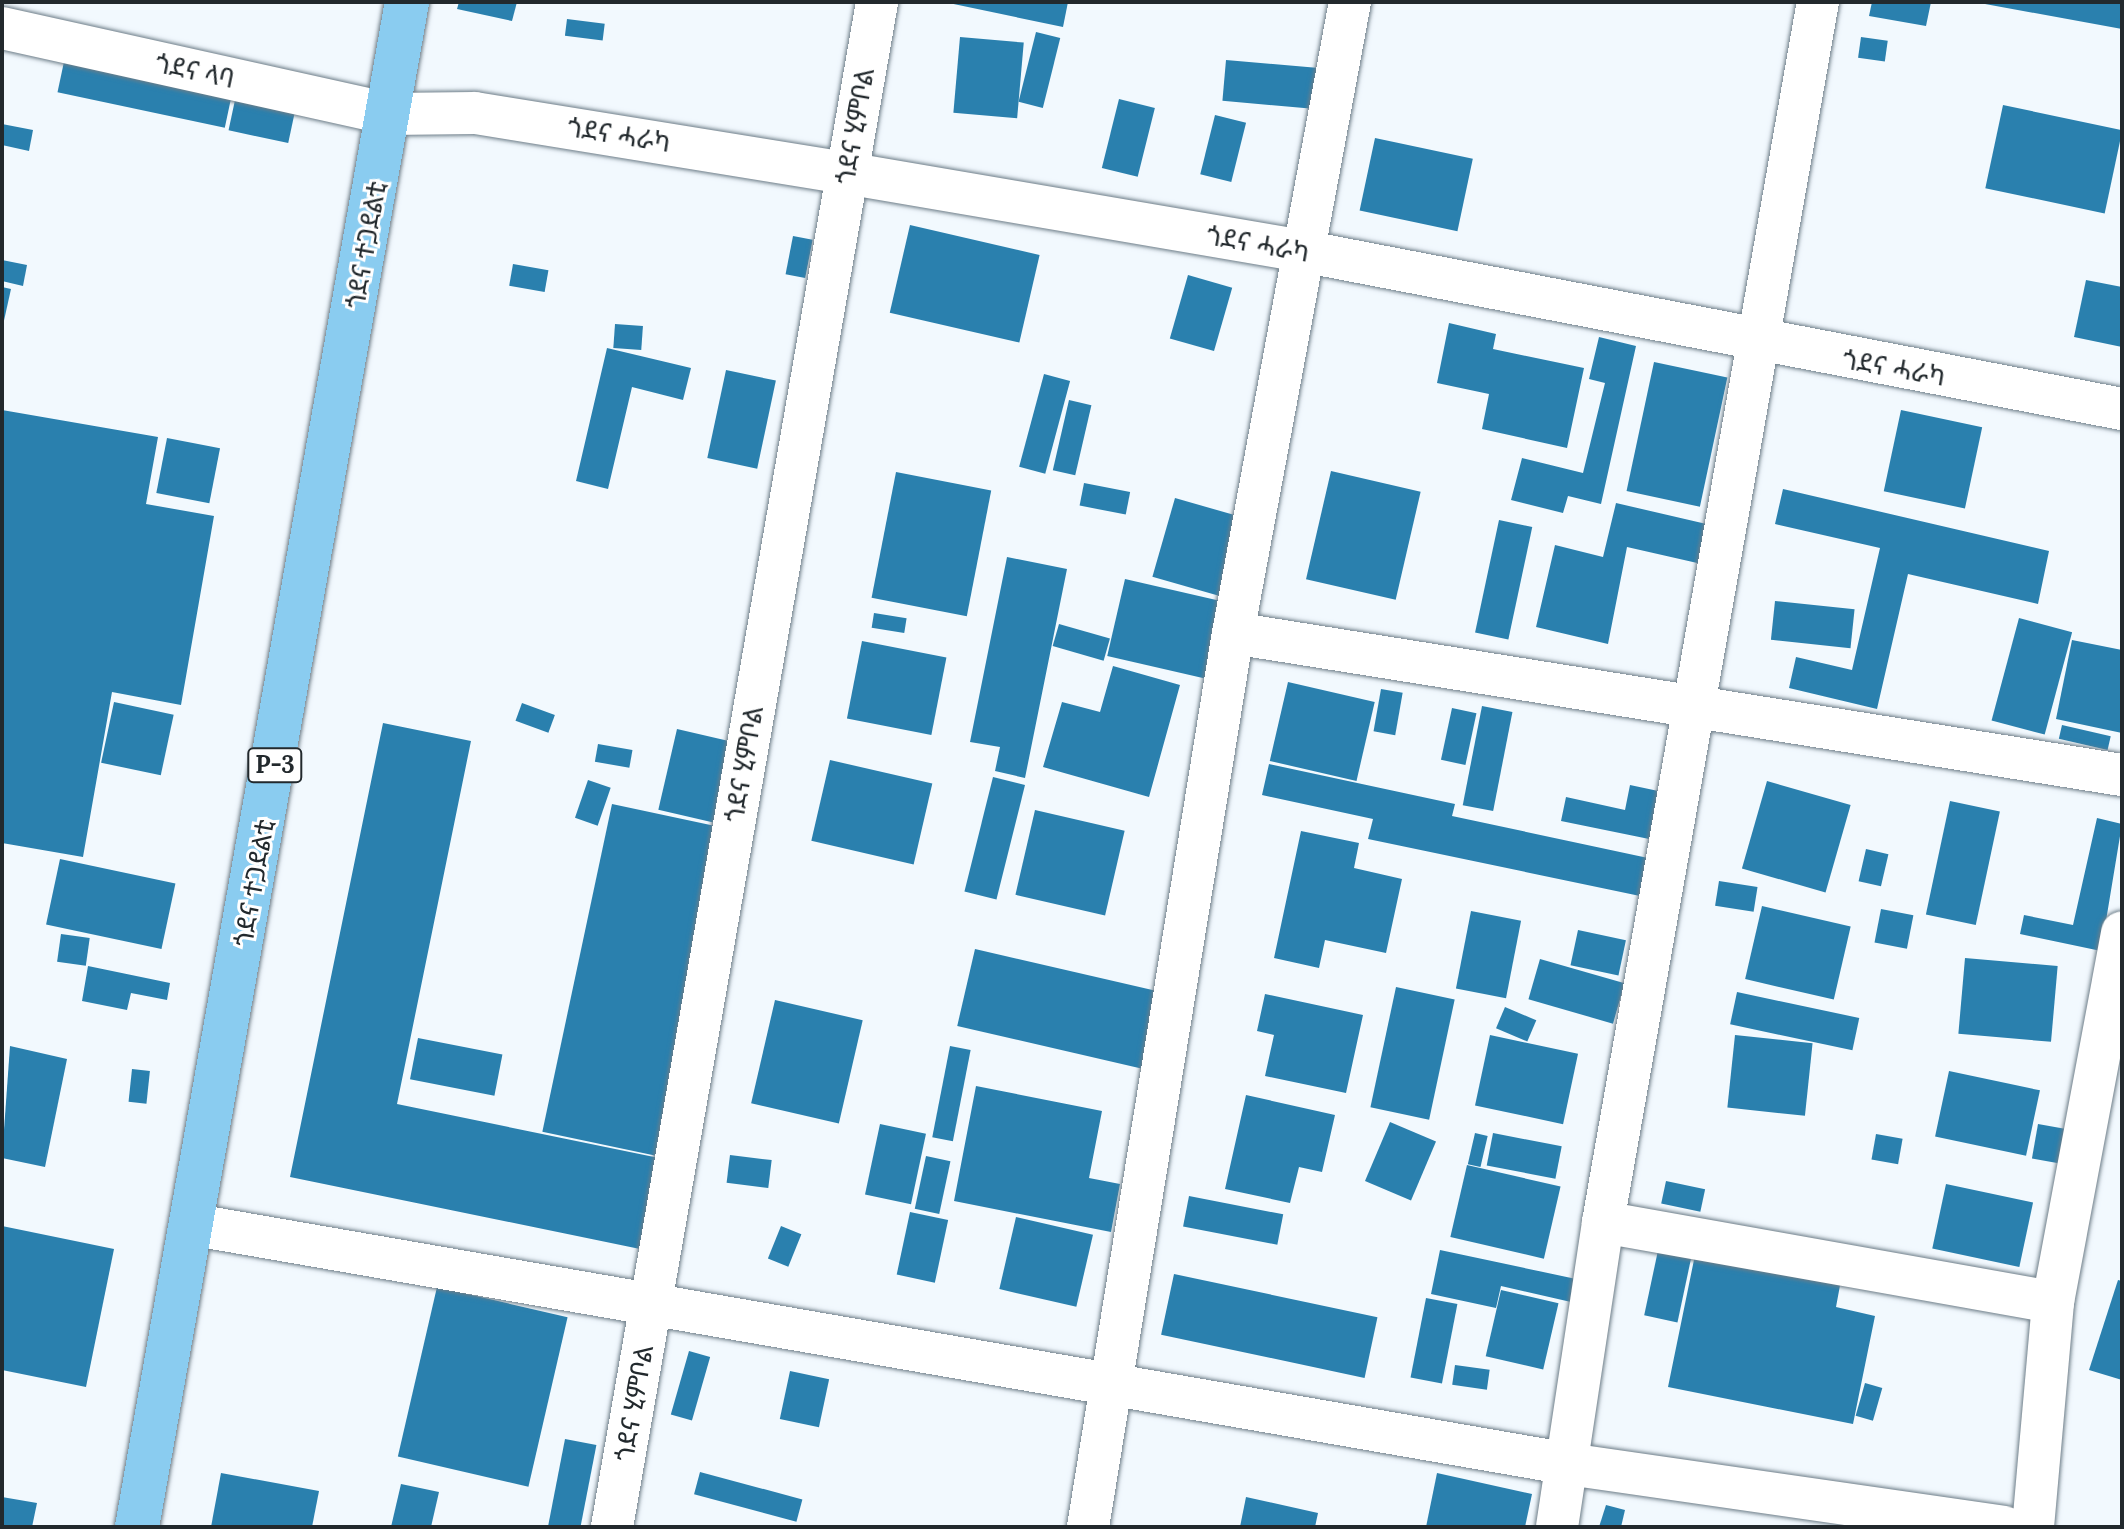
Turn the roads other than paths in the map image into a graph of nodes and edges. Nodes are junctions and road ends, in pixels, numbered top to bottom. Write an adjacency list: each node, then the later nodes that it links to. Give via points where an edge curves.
1 (407, 2): 6 (main road, ጎደና ተጋደልቲ / P-3)
2 (877, 2): 7 (street, ጎደና ሂምቦል)
3 (1350, 2): 8 (street)
4 (1818, 2): 9 (street)
5 (2, 28): 6 (street, ጎደና ላባ)
6 (389, 114): 7 (street, ጎደና ሓራካ, via 475,113); 16 (main road, ጎደና ተጋደልቲ / P-3)
7 (846, 173): 8 (street, ጎደና ሓራካ); 17 (street, ጎደና ሂምቦል)
8 (1302, 251): 9 (street, ጎደና ሓራካ); 11 (street)
9 (1758, 344): 10 (street, ጎደና ሓራካ); 12 (street)
10 (2122, 409)
11 (1233, 633): 12 (street); 19 (street)
12 (1693, 704): 13 (street); 15 (street)
13 (2122, 775)
14 (2122, 932): 18 (street)
15 (1603, 1222): 18 (street); 20 (street)
16 (195, 1225): 17 (street); 21 (main road, ጎደና ተጋደልቲ / P-3)
17 (652, 1301): 19 (street); 22 (street, ጎደና ሂምቦል)
18 (2053, 1302): 26 (street)
19 (1114, 1382): 20 (street); 23 (street)
20 (1568, 1464): 24 (street); 25 (street)
21 (137, 1527)
22 (612, 1527)
23 (1088, 1527)
24 (1557, 1527)
25 (2003, 1527)
26 (2033, 1527)

